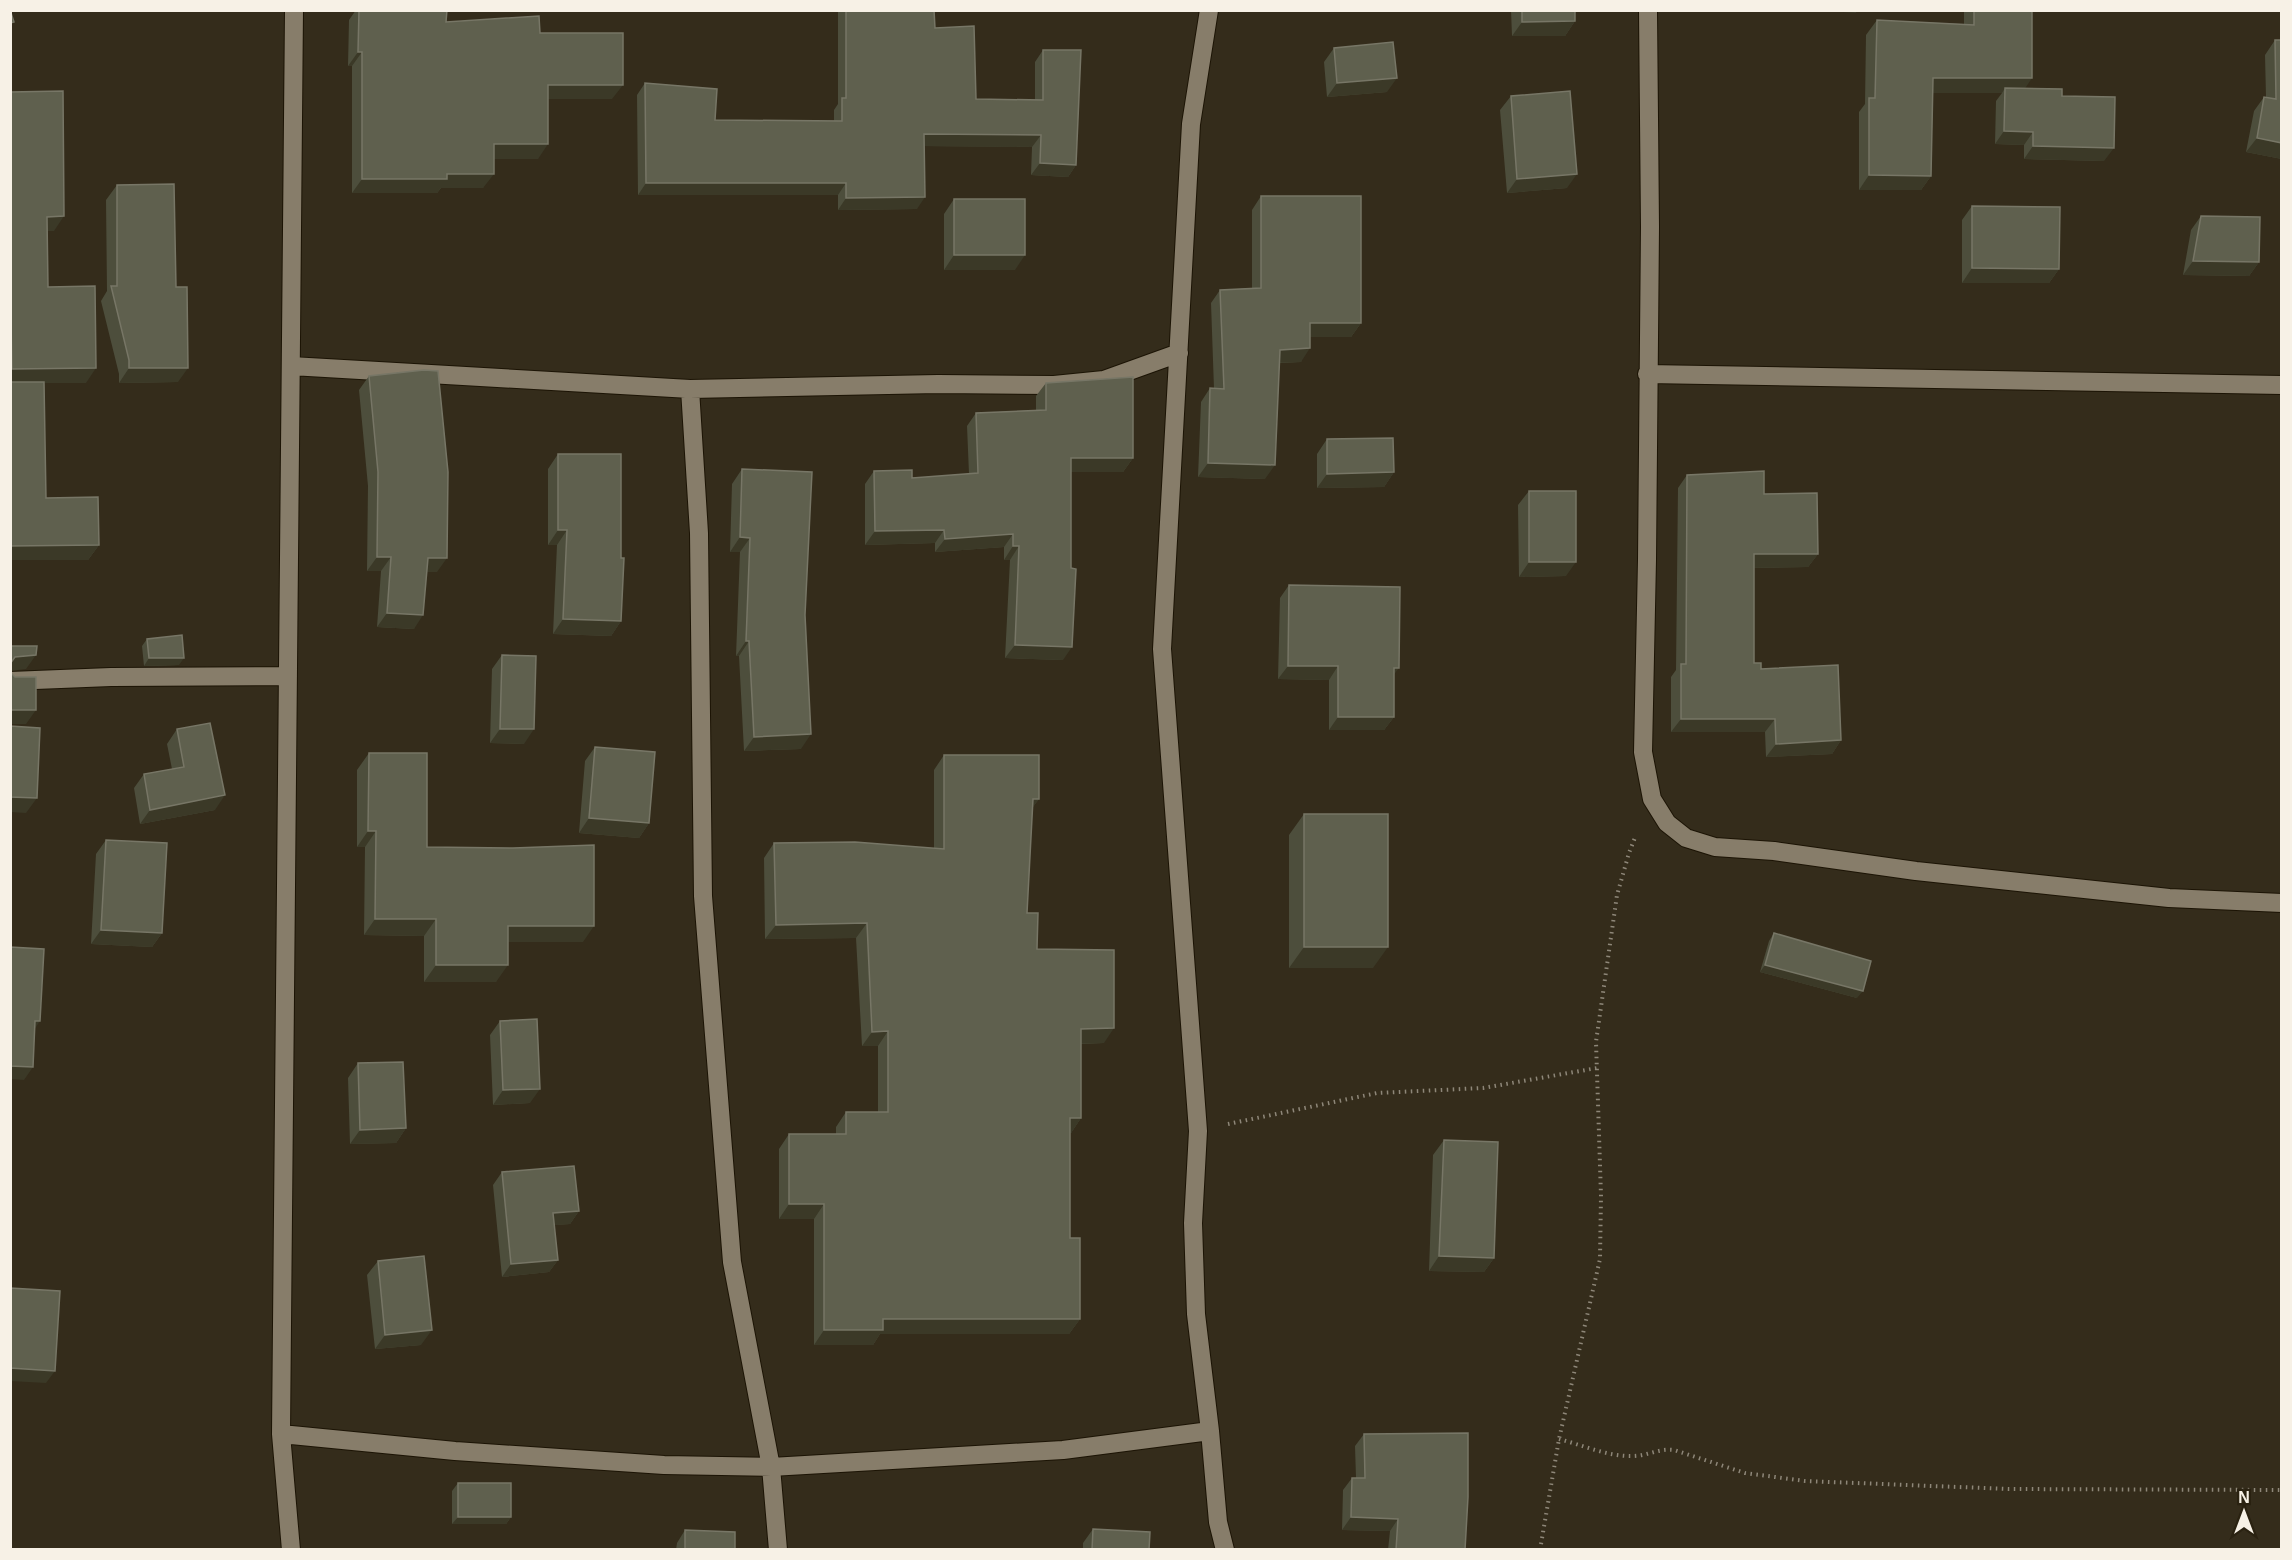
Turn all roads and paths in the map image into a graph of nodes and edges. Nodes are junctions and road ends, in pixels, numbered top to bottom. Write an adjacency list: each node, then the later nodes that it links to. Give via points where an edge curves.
1 (294, 10): 5 (street)
2 (1209, 10): 4 (street, via 1191,124)
3 (1648, 10): 6 (street)
4 (1179, 353): 8 (street, via 1104,380 1054,385); 14 (street, via 1162,649)
5 (291, 366): 8 (street); 9 (street)
6 (1647, 374): 7 (street); 11 (street, via 1643,752)
7 (2282, 385)
8 (690, 389): 18 (street, via 699,533 703,896 732,1262)
9 (288, 676): 10 (street, via 111,676); 16 (street)
10 (10, 681)
11 (1652, 799): 12 (street, via 1667,823 1686,838 1715,847 2169,898); 13 (path, via 1629,853 1617,895 1596,1042)
12 (2282, 903)
13 (1597, 1068): 14 (path, via 1483,1088 1377,1093); 17 (path, via 1600,1259)
14 (1198, 1131): 15 (street, via 1193,1223 1196,1314)
15 (1210, 1431): 18 (street, via 1063,1450); 22 (street, via 1218,1522)
16 (281, 1434): 18 (street, via 455,1451); 20 (street)
17 (1559, 1439): 19 (path, via 1622,1456 1665,1449 1746,1473 1805,1481 2009,1489); 23 (path)
18 (771, 1467): 21 (street)
19 (2282, 1490)
20 (291, 1550)
21 (778, 1550)
22 (1225, 1550)
23 (1540, 1550)

